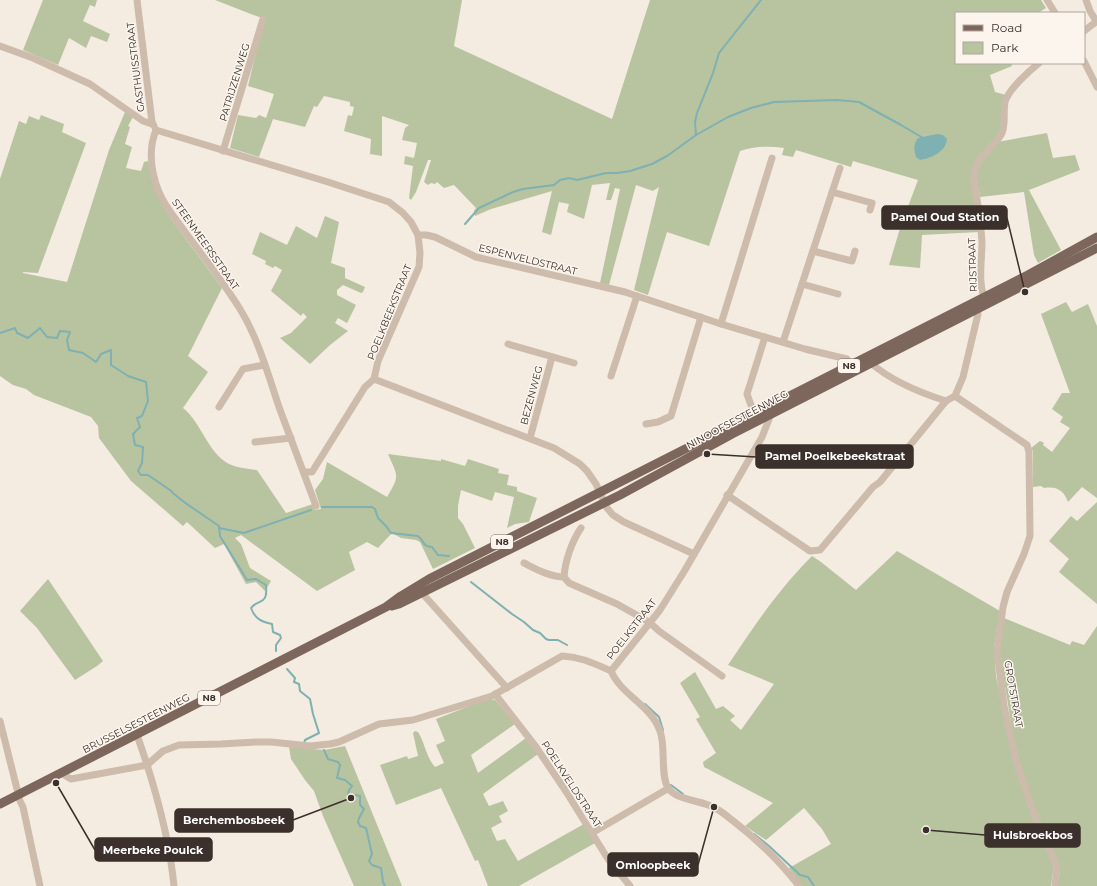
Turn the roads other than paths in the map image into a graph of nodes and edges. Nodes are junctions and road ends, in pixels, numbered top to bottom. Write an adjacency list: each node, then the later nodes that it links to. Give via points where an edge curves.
1 (137, 0): 12 (street, GASTHUISSTRAAT)
2 (1047, 0): 4 (street)
3 (1086, 0): 6 (street)
4 (1054, 12)
5 (264, 19): 13 (street, PATRIJZENWEG)
6 (1097, 21): 7 (street)
7 (1085, 30)
8 (0, 46): 12 (street, POELKBEEKSTRAAT, via 90,84)
9 (1085, 63): 11 (street)
10 (1038, 64): 26 (street, RIJSTRAAT, via 1020,80 1007,97 1001,134 978,161 975,170 974,182 982,243 981,290)
11 (1097, 87)
12 (154, 127): 13 (street, POELKBEEKSTRAAT); 36 (street, STEENMEERSSTRAAT, via 151,154 154,179 159,193 240,310 251,330)
13 (224, 151): 18 (street, POELKBEEKSTRAAT, via 389,202 411,222)
14 (772, 158): 29 (street)
15 (840, 168): 16 (street)
16 (832, 192): 17 (street, via 872,203); 21 (street)
17 (870, 210)
18 (418, 235): 25 (street, ESPENVELDSTRAAT, via 435,237 476,257); 39 (street, POELKBEEKSTRAAT, via 419,267 378,361)
19 (1097, 237): 26 (main road, NINOOFSESTEENWEG / N8)
20 (1097, 248): 27 (main road, NINOOFSESTEENWEG / N8)
21 (813, 251): 22 (street, via 852,261); 23 (street)
22 (855, 251)
23 (802, 284): 24 (street); 31 (street)
24 (838, 294)
25 (637, 296): 28 (street); 38 (street)
26 (984, 297): 37 (main road, NINOOFSESTEENWEG / N8)
27 (977, 309): 35 (main road, NINOOFSESTEENWEG / N8); 40 (street, via 970,350)
28 (701, 317): 29 (street); 45 (street, via 671,416)
29 (721, 324): 30 (street)
30 (765, 337): 31 (street); 42 (street, via 747,394)
31 (783, 342): 37 (street, via 847,359)
32 (508, 344): 33 (street, BEZENWEG)
33 (552, 357): 34 (street, BEZENWEG); 47 (street, BEZENWEG)
34 (574, 363)
35 (871, 363): 41 (street, via 885,374); 44 (main road, NINOOFSESTEENWEG / N8)
36 (264, 365): 43 (street, via 243,369); 46 (street, STEENMEERSSTRAAT)
37 (850, 365): 50 (main road, NINOOFSESTEENWEG / N8)
38 (611, 376)
39 (374, 379): 47 (street); 49 (street, via 365,387 312,472)
40 (955, 396): 41 (street); 78 (street, GROTSTRAAT, via 1027,444 1029,452 1030,536 1007,592 997,651 1004,706 1016,761 1032,809 1057,866)
41 (946, 401): 51 (street, via 820,550 810,551)
42 (751, 405)
43 (219, 407)
44 (771, 414): 51 (street, POELKSTRAAT, via 762,437); 52 (main road, NINOOFSESTEENWEG / N8)
45 (646, 424)
46 (291, 438): 48 (street); 49 (street, STEENMEERSSTRAAT)
47 (530, 438): 50 (street, via 554,448 580,464)
48 (255, 442)
49 (304, 472): 53 (street, STEENMEERSSTRAAT)
50 (600, 493): 52 (street); 59 (main road, NINOOFSESTEENWEG / N8, via 430,579)
51 (727, 495): 55 (street, POELKSTRAAT)
52 (605, 502): 55 (street, via 616,518); 58 (main road, NINOOFSESTEENWEG / N8)
53 (316, 506)
54 (581, 528): 57 (street, via 564,568)
55 (694, 554): 60 (street, POELKSTRAAT, via 660,610)
56 (524, 563): 57 (street, via 548,574)
57 (564, 577): 60 (street, via 569,583 617,604)
58 (422, 593): 59 (main road, NINOOFSESTEENWEG / N8); 64 (street)
59 (386, 607): 61 (main road, NINOOFSESTEENWEG / N8)
60 (649, 622): 62 (street, POELKSTRAAT); 63 (street)
61 (282, 660): 67 (main road, BRUSSELSESTEENWEG / N8)
62 (611, 671): 64 (street, POELKSTRAAT, via 586,660 562,656); 70 (street, via 616,681 649,713 661,732)
63 (722, 676)
64 (507, 688): 65 (street, POELKSTRAAT)
65 (496, 694): 68 (street, POELKSTRAAT, via 413,720 379,724 339,742 310,746 271,742 179,745 163,751); 73 (street, POELKVELDSTRAAT, via 566,790)
66 (0, 721): 71 (street)
67 (136, 735): 68 (street); 69 (main road, BRUSSELSESTEENWEG / N8)
68 (147, 765): 69 (street, via 71,779); 75 (street, via 160,808)
69 (61, 773): 71 (main road, BRUSSELSESTEENWEG / N8)
70 (668, 788): 73 (street); 77 (street, via 682,798 715,808 768,849)
71 (19, 794): 72 (main road, BRUSSELSESTEENWEG / N8); 74 (street)
72 (0, 804)
73 (592, 833): 76 (street, POELKVELDSTRAAT)
74 (40, 886)
75 (174, 886)
76 (630, 886)
77 (799, 886)
78 (1055, 886)

